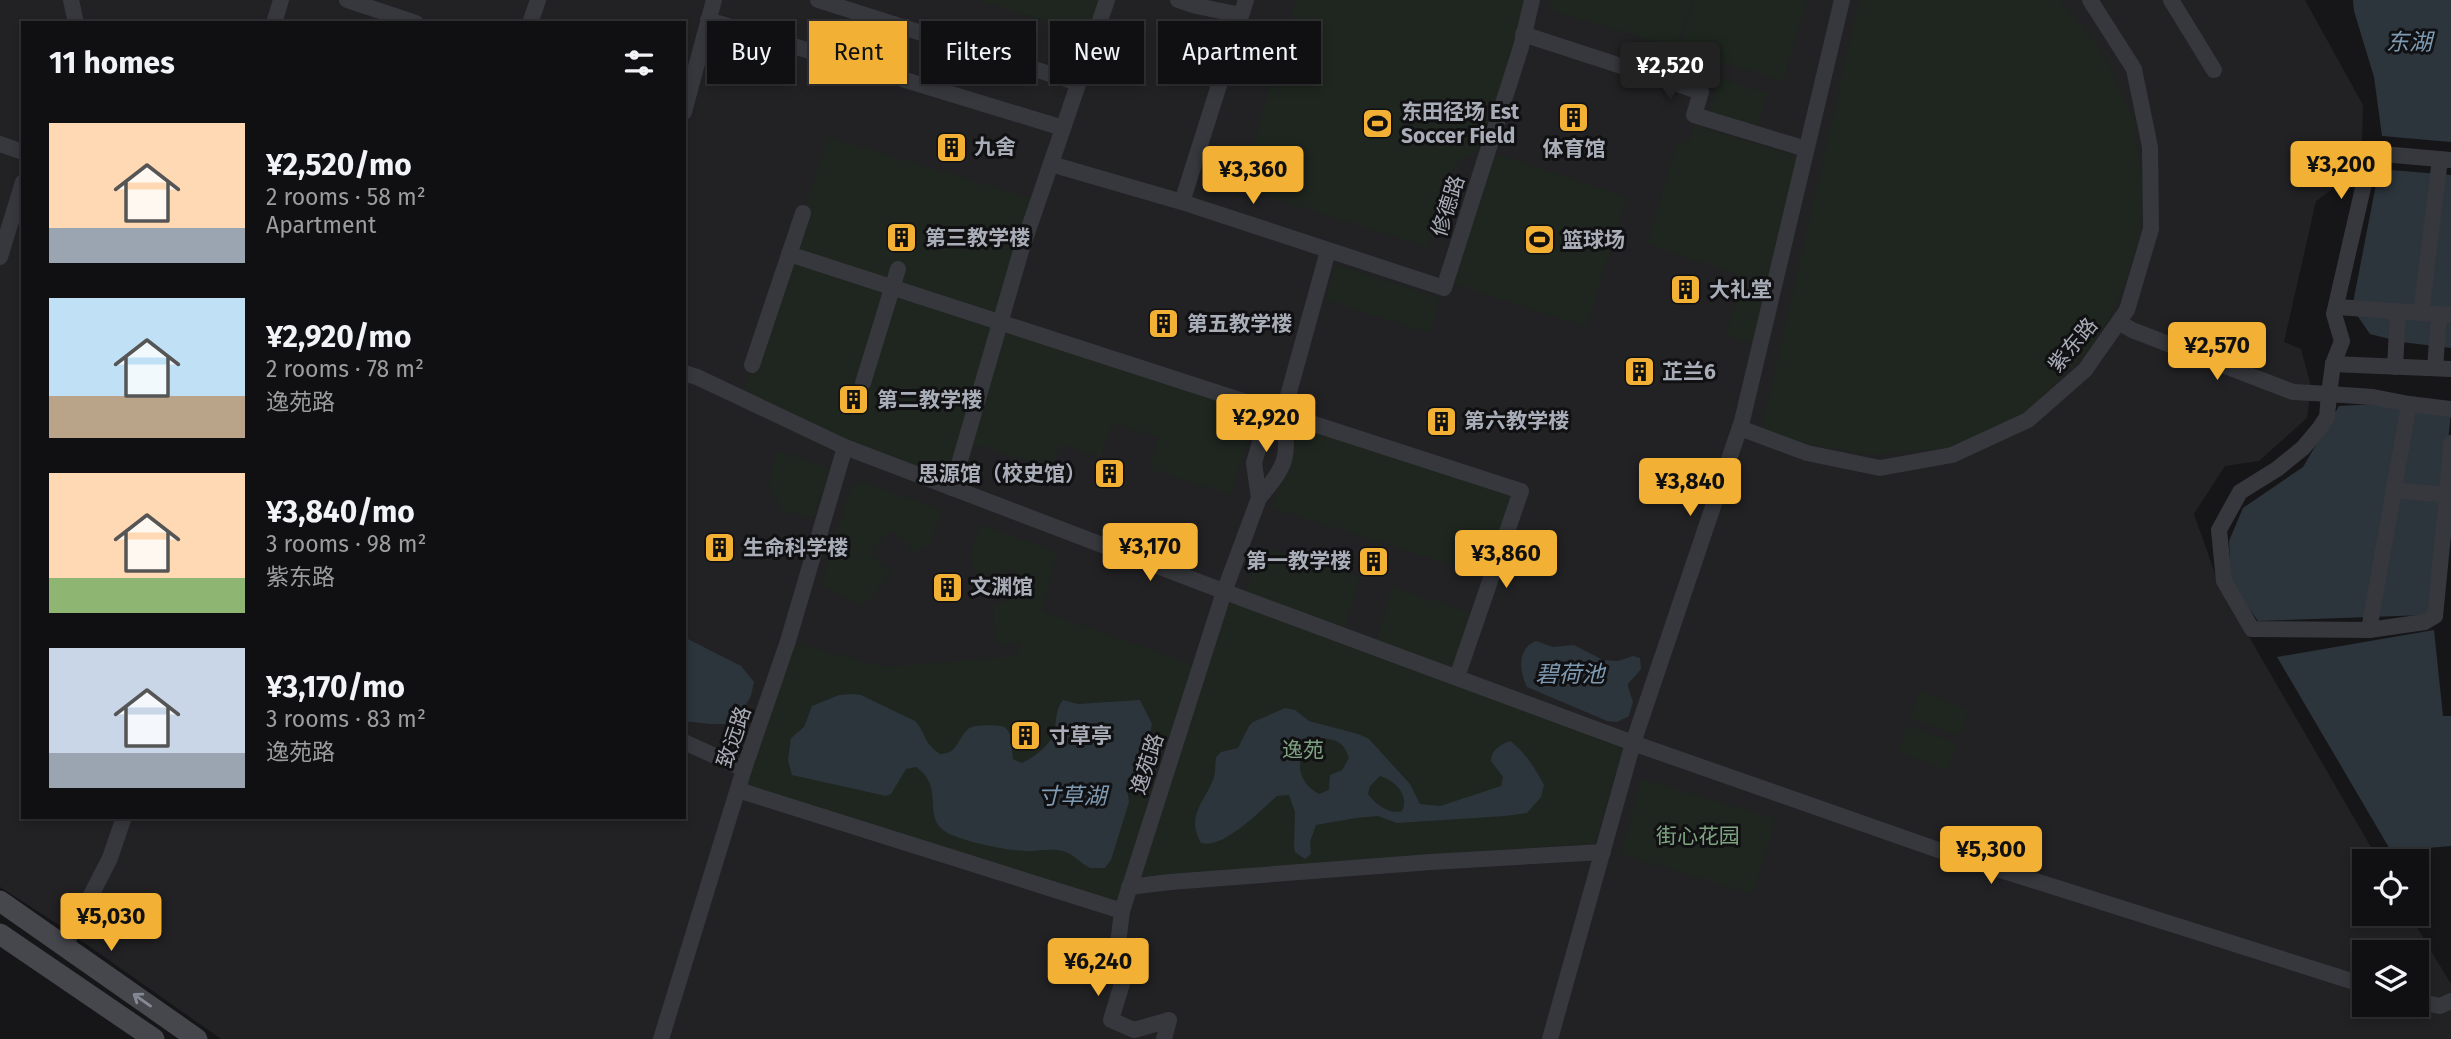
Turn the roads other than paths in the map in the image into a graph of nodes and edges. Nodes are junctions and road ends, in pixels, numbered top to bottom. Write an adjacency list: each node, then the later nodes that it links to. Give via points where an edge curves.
1 (71, 0): 15 (street)
2 (281, 0): 16 (street)
3 (347, 0): 17 (street)
4 (538, 0): 18 (street)
5 (714, 0): 14 (street)
6 (818, 0): 19 (street)
7 (1107, 0): 20 (street)
8 (1178, 0): 13 (street, via 1196,6)
9 (1532, 0): 22 (street)
10 (1842, 0): 31 (street)
11 (2090, 0): 48 (street, 紫东路, via 2134,69 2150,147 2151,229 2127,310)
12 (2171, 0): 24 (street)
13 (1243, 7): 36 (street)
14 (708, 20): 23 (street); 28 (street)
15 (76, 21)
16 (275, 21)
17 (410, 21)
18 (531, 21)
19 (884, 21)
20 (1100, 21)
21 (907, 28): 25 (street)
22 (1522, 41): 31 (street, via 1701,92 1693,115); 38 (street, 修德路, via 1444,288)
23 (809, 51)
24 (2214, 70)
25 (1050, 74)
26 (907, 81): 29 (street)
27 (1078, 84): 29 (street)
28 (686, 104)
29 (1063, 128): 34 (street)
30 (0, 144): 32 (street)
31 (1806, 149): 59 (street)
32 (21, 151)
33 (2444, 163): 43 (street, via 2371,153); 45 (street)
34 (1051, 164): 36 (street); 47 (street)
35 (21, 189): 40 (street)
36 (1182, 202): 38 (street)
37 (803, 213): 39 (street)
38 (1328, 251): 58 (street, 逸苑路)
39 (789, 254): 42 (street); 50 (street)
40 (0, 257)
41 (898, 269): 42 (street)
42 (893, 288): 47 (street); 54 (street)
43 (2341, 307): 44 (street); 49 (street, via 2333,314 2342,341)
44 (2398, 312): 45 (street); 51 (street)
45 (2421, 313): 46 (street)
46 (2445, 315): 52 (street, via 2436,351)
47 (1001, 321): 58 (street); 62 (street)
48 (2119, 322): 55 (street, via 2293,392); 59 (street, 紫东路, via 2085,370 2028,420 1952,455 1880,468 1807,453)
49 (2333, 364): 51 (street); 55 (street)
50 (752, 365)
51 (2395, 367): 52 (street)
52 (2443, 368)
53 (686, 374): 61 (street)
54 (863, 383)
55 (2329, 394): 56 (street); 67 (street, via 2327,417 2303,448 2240,492 2219,530 2224,581 2252,629)
56 (2409, 405): 57 (street); 63 (street)
57 (2451, 410)
58 (1283, 414): 65 (street, via 1287,449 1280,473); 65 (street, 逸苑路, via 1261,439 1254,463); 68 (street, via 1521,491)
59 (1740, 428): 70 (street)
60 (2451, 443): 64 (street)
61 (845, 447): 62 (street); 71 (street, 致远路, via 788,641)
62 (952, 488): 66 (street)
63 (2393, 490): 64 (street); 67 (street)
64 (2446, 495): 67 (street, via 2435,616 2425,622)
65 (1259, 498): 66 (street, 逸苑路)
66 (1224, 592): 68 (street); 75 (street, 逸苑路)
67 (2369, 626)
68 (1457, 677): 70 (street)
69 (686, 743): 71 (street)
70 (1633, 743): 74 (street); 80 (street, via 1944,852)
71 (744, 769): 72 (street, 致远路)
72 (738, 790): 77 (street); 85 (street, 致远路)
73 (123, 819): 79 (street, via 110,858)
74 (1603, 852): 75 (street); 87 (street)
75 (1129, 887): 77 (street, 逸苑路)
76 (0, 901): 79 (main road)
77 (1122, 911): 86 (street, 逸苑路, via 1117,952 1124,977 1111,1020 1134,1030 1170,1020)
78 (0, 934): 83 (main road)
79 (65, 946): 84 (main road, one-way to 79)
80 (2352, 981)
81 (2451, 1001): 82 (street, via 2440,1006)
82 (2429, 1004)
83 (155, 1039)
84 (197, 1039)
85 (661, 1039)
86 (1164, 1039)
87 (1550, 1039)

